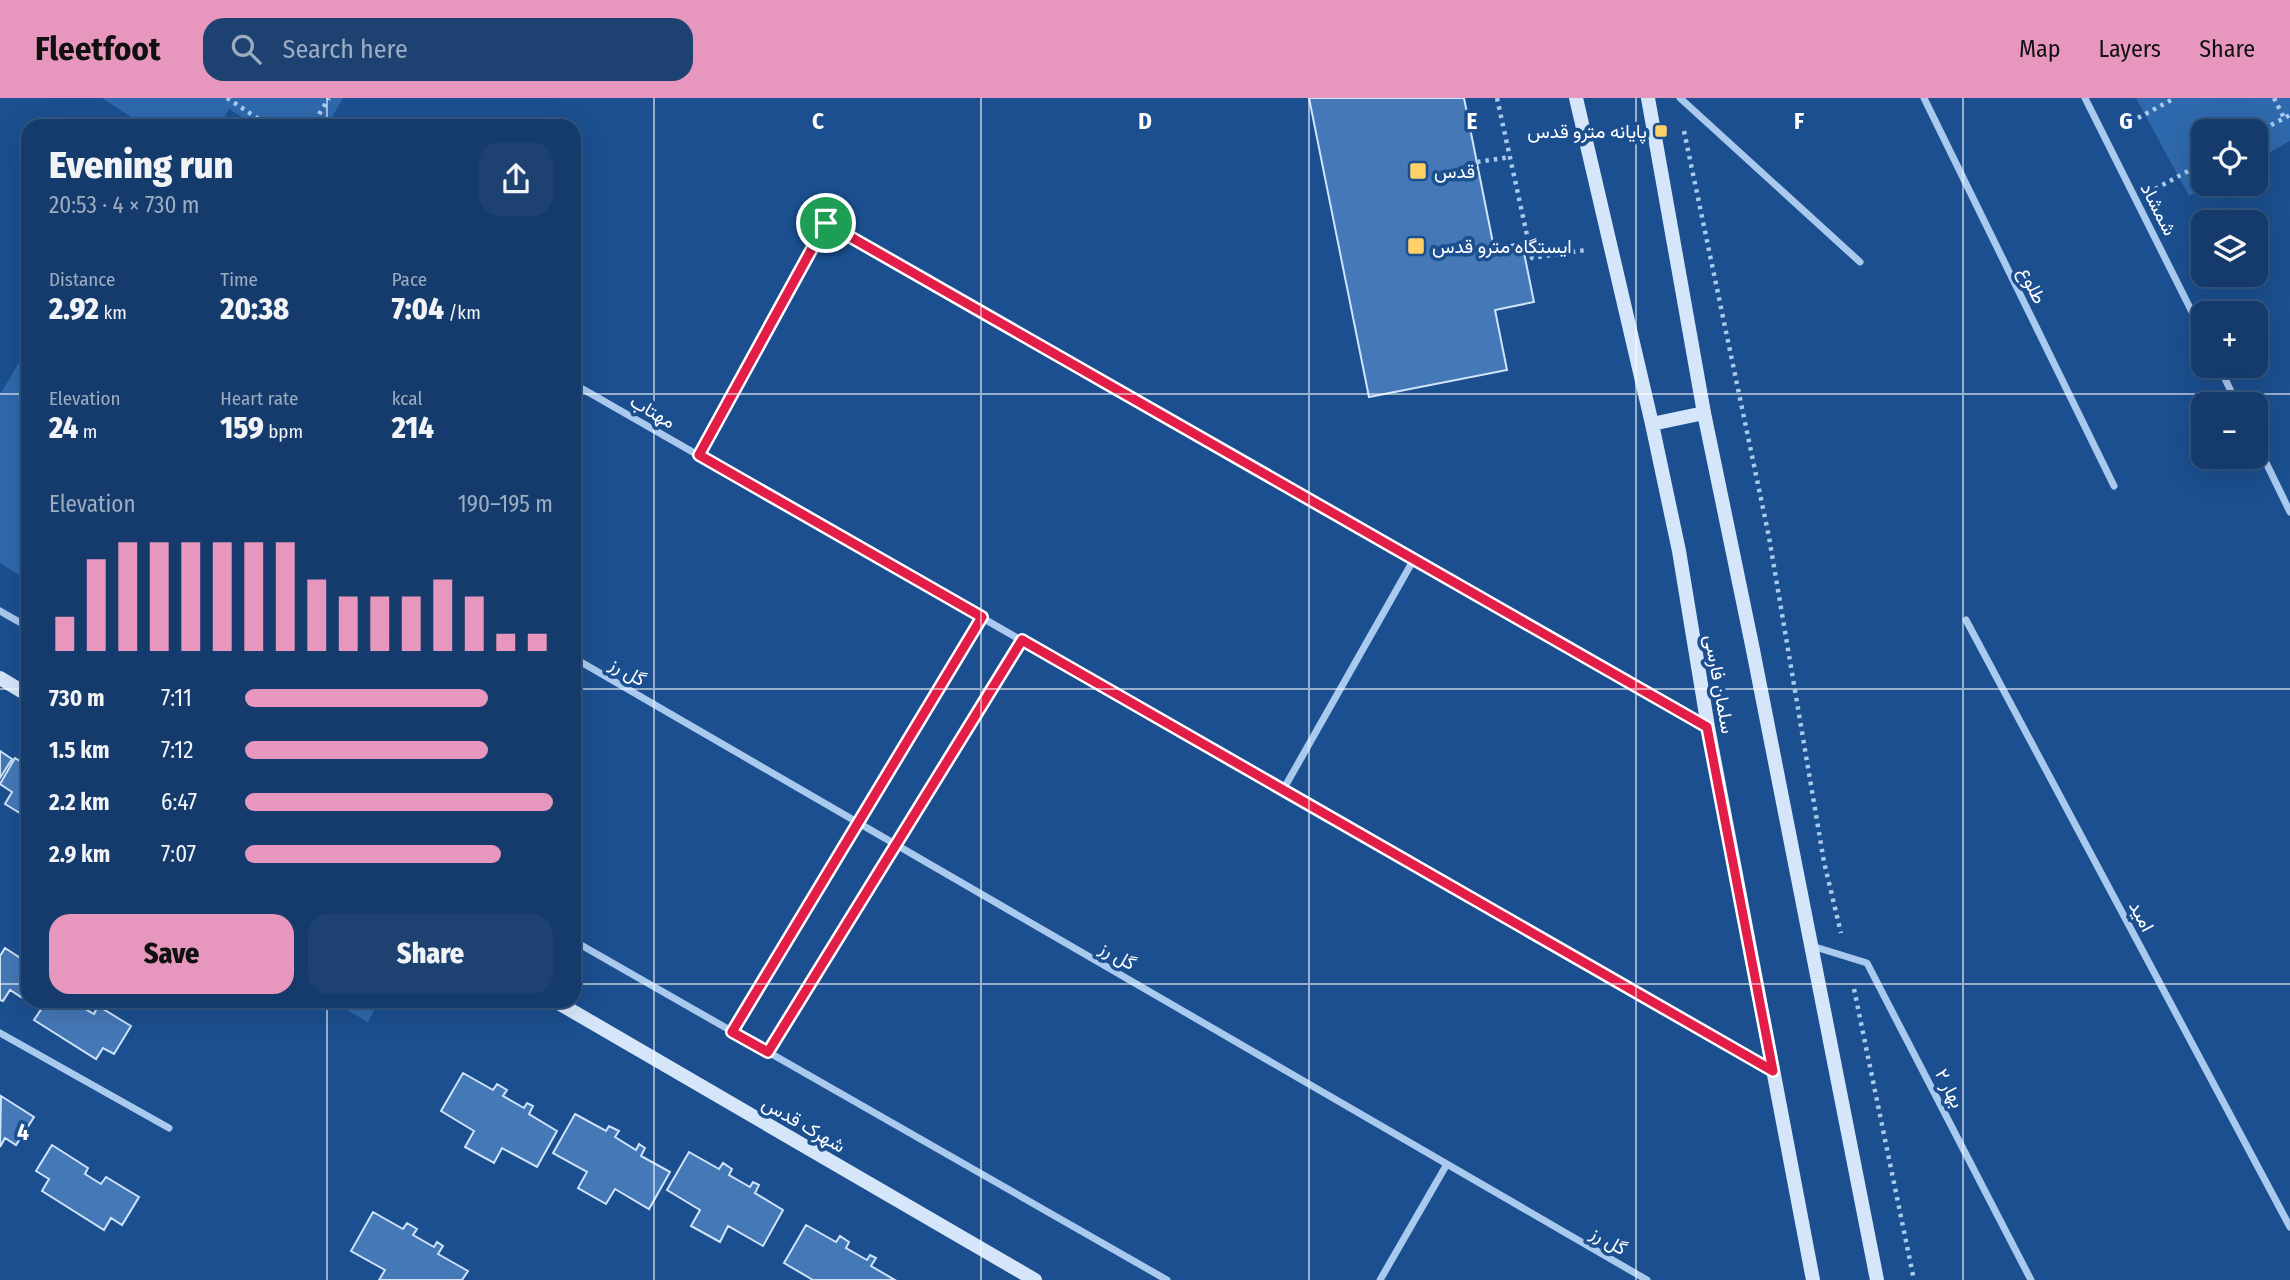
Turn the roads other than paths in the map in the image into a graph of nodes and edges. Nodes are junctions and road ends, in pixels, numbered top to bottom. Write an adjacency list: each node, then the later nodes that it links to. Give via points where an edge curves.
1 (1576, 98): 10 (main road, سلمان فارسی)
2 (1648, 98): 9 (main road, سلمان فارسی)
3 (1680, 98): 6 (street)
4 (1924, 98): 13 (street, طلوع)
5 (2085, 98): 7 (street, شمشاد)
6 (1860, 262)
7 (2191, 309)
8 (581, 388): 11 (street, مهتاب)
9 (1704, 413): 10 (main road); 29 (main road, سلمان فارسی)
10 (1652, 424): 24 (main road, سلمان فارسی, via 1679,551)
11 (699, 455): 15 (street, via 826,223); 17 (street, مهتاب)
12 (2268, 467): 14 (street)
13 (2114, 486)
14 (2290, 512)
15 (1414, 559): 24 (street); 25 (street)
16 (0, 611): 19 (street)
17 (982, 617): 20 (street, مهتاب); 26 (street)
18 (1966, 620): 37 (street, امید)
19 (21, 623)
20 (1022, 640): 25 (street, مهتاب); 27 (street)
21 (581, 662): 26 (street, گل رز)
22 (0, 678): 23 (main road)
23 (21, 691)
24 (1707, 727): 34 (main road, سلمان فارسی)
25 (1283, 790): 34 (street, مهتاب)
26 (858, 823): 27 (street, گل رز); 31 (street)
27 (895, 844): 33 (street); 36 (street, گل رز)
28 (581, 945): 31 (street)
29 (1812, 946): 43 (main road, سلمان فارسی); 44 (street, بهار ۲, via 1867,963)
30 (567, 1008): 38 (main road, شهرک قدس)
31 (732, 1032): 33 (street)
32 (0, 1033): 35 (street)
33 (768, 1052): 39 (street)
34 (1773, 1071): 42 (main road, سلمان فارسی)
35 (169, 1128)
36 (1447, 1164): 40 (street); 41 (street, گل رز)
37 (2290, 1227)
38 (1034, 1280)
39 (1167, 1280)
40 (1380, 1280)
41 (1647, 1280)
42 (1813, 1280)
43 (1877, 1280)
44 (2031, 1280)

